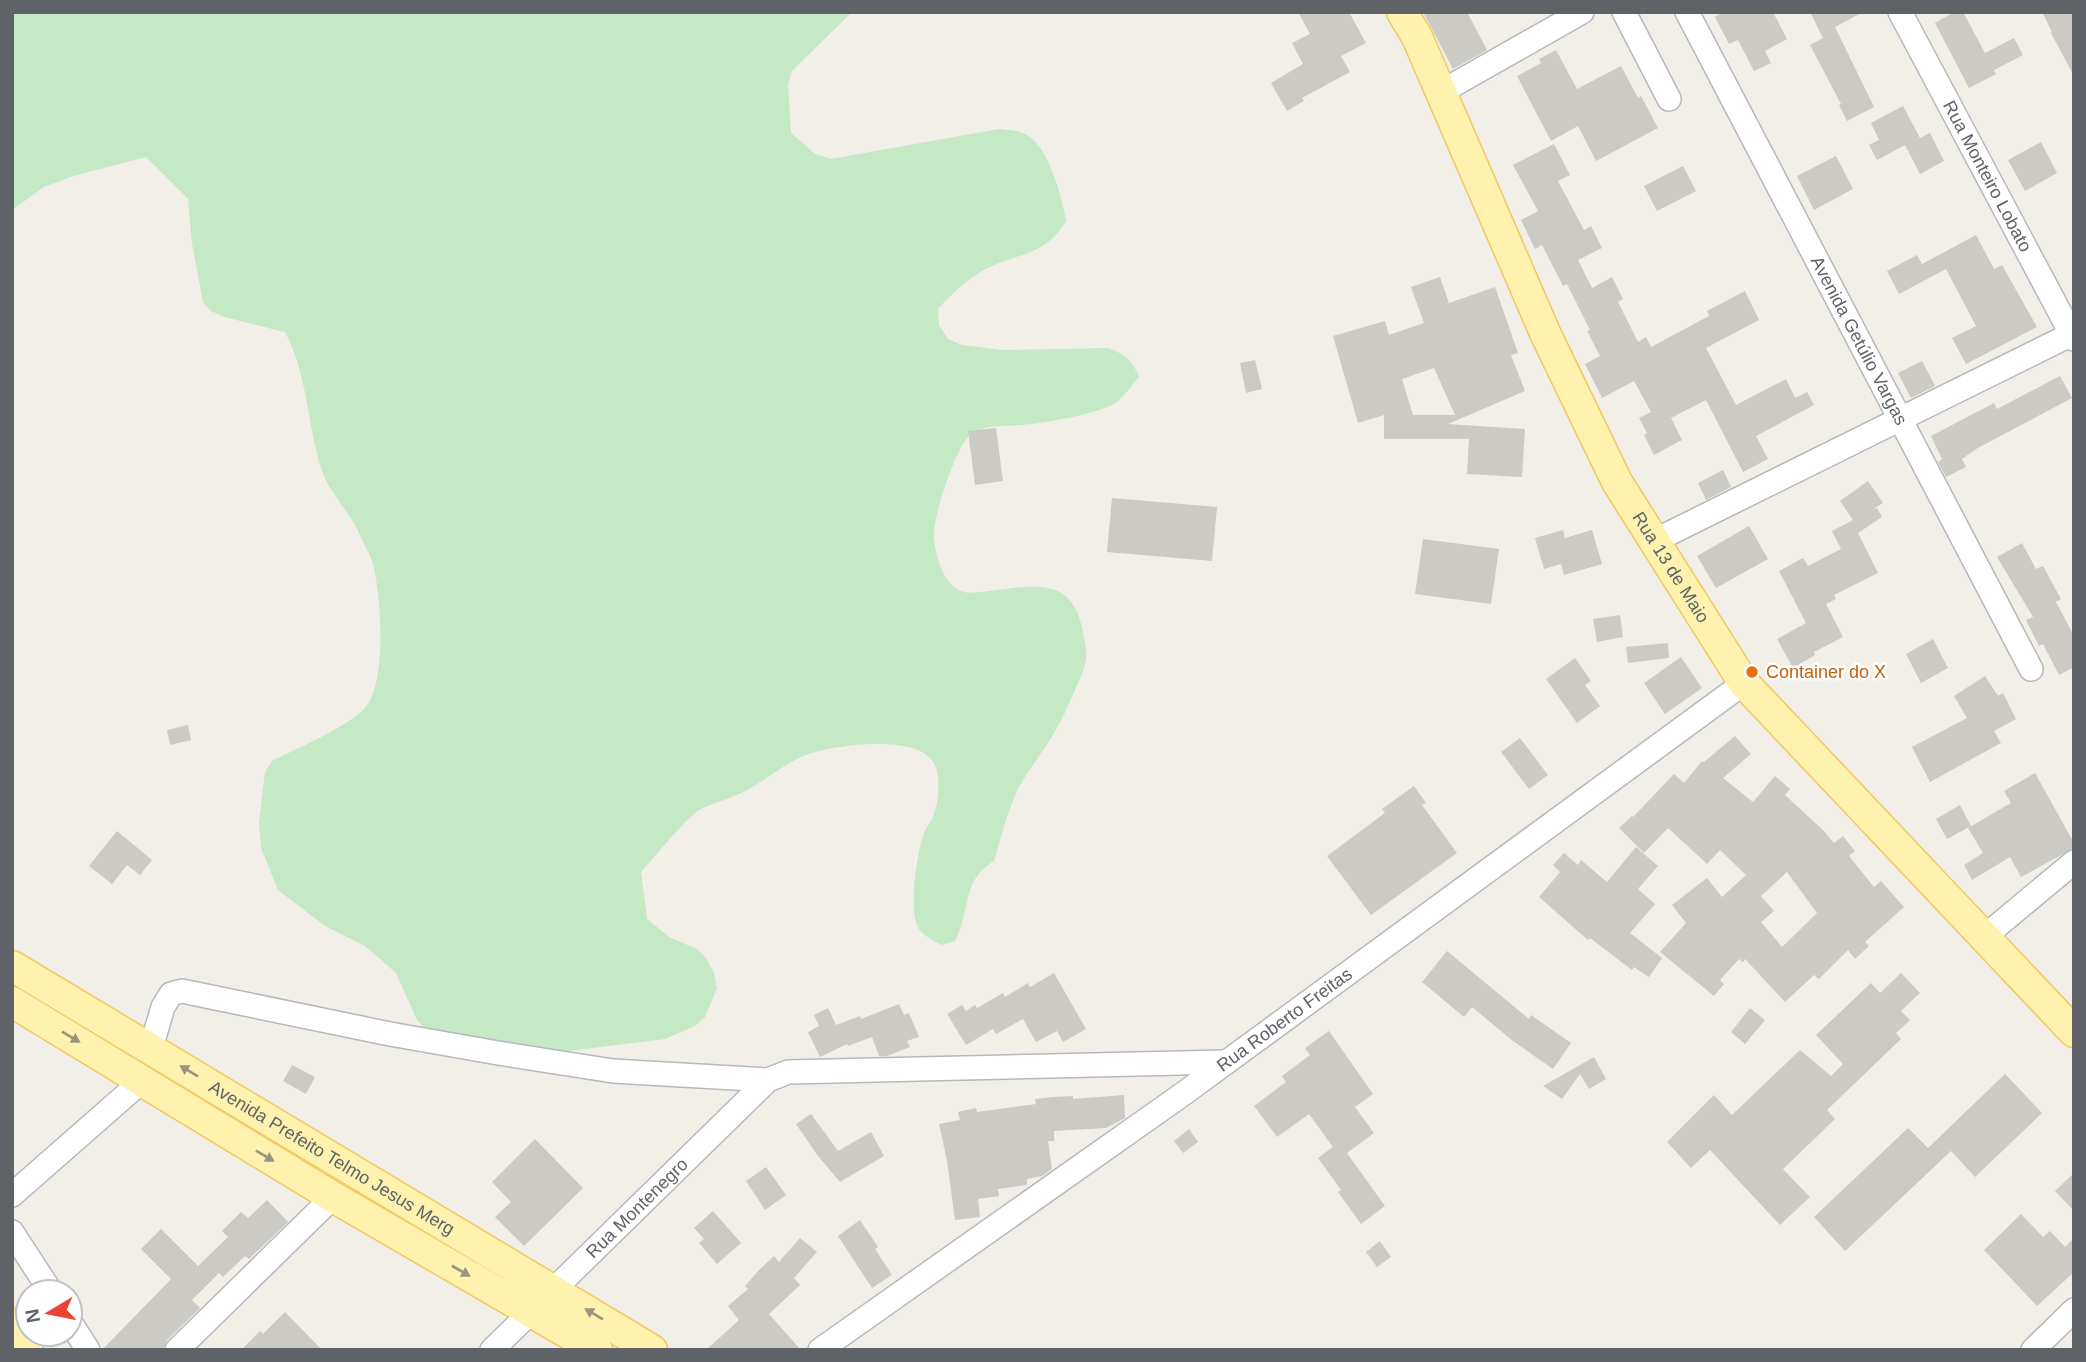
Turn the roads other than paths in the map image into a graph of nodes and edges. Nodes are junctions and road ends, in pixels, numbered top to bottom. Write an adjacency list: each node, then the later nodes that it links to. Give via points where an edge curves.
1 (1402, 12): 6 (main road, Rua 13 de Maio)
2 (1582, 12): 6 (street)
3 (1624, 12): 7 (street)
4 (1687, 12): 9 (street, Avenida Getúlio Vargas)
5 (1900, 12): 8 (street, Rua Monteiro Lobato)
6 (1441, 92): 10 (main road, Rua 13 de Maio, via 1546,335 1617,482)
7 (1669, 99)
8 (2073, 335): 9 (street)
9 (1900, 419): 10 (street); 11 (street, Avenida Getúlio Vargas)
10 (1654, 541): 12 (main road, Rua 13 de Maio)
11 (2031, 669)
12 (1744, 683): 14 (main road, Rua 13 de Maio); 19 (street, Rua Roberto Freitas)
13 (2074, 862): 14 (street)
14 (1984, 937): 17 (main road, Rua 13 de Maio)
15 (12, 966): 18 (main road, Avenida Prefeito Telmo Jesus Merg)
16 (12, 1002): 21 (main road, Avenida Prefeito Telmo Jesus Merg, one-way to 21)
17 (2074, 1032)
18 (151, 1048): 20 (street, via 163,1007 170,995 182,991 390,1034 613,1071); 26 (main road, Avenida Prefeito Telmo Jesus Merg, one-way to 18)
19 (1226, 1062): 20 (street); 35 (street, Rua Roberto Freitas)
20 (778, 1076): 26 (street, Rua Montenegro)
21 (142, 1081): 22 (street); 23 (main road, Avenida Prefeito Telmo Jesus Merg, one-way to 23)
22 (12, 1195)
23 (333, 1197): 28 (main road, Avenida Prefeito Telmo Jesus Merg, one-way to 28); 31 (street)
24 (12, 1232): 25 (street)
25 (42, 1278)
26 (553, 1290): 28 (street, Rua Montenegro); 34 (main road, Avenida Prefeito Telmo Jesus Merg, one-way to 26)
27 (2074, 1310): 36 (street)
28 (530, 1311): 32 (street, Rua Montenegro); 33 (main road, Avenida Prefeito Telmo Jesus Merg)
29 (12, 1324): 30 (main road)
30 (28, 1350)
31 (177, 1350)
32 (492, 1350)
33 (597, 1350)
34 (652, 1350)
35 (820, 1350)
36 (2033, 1350)

